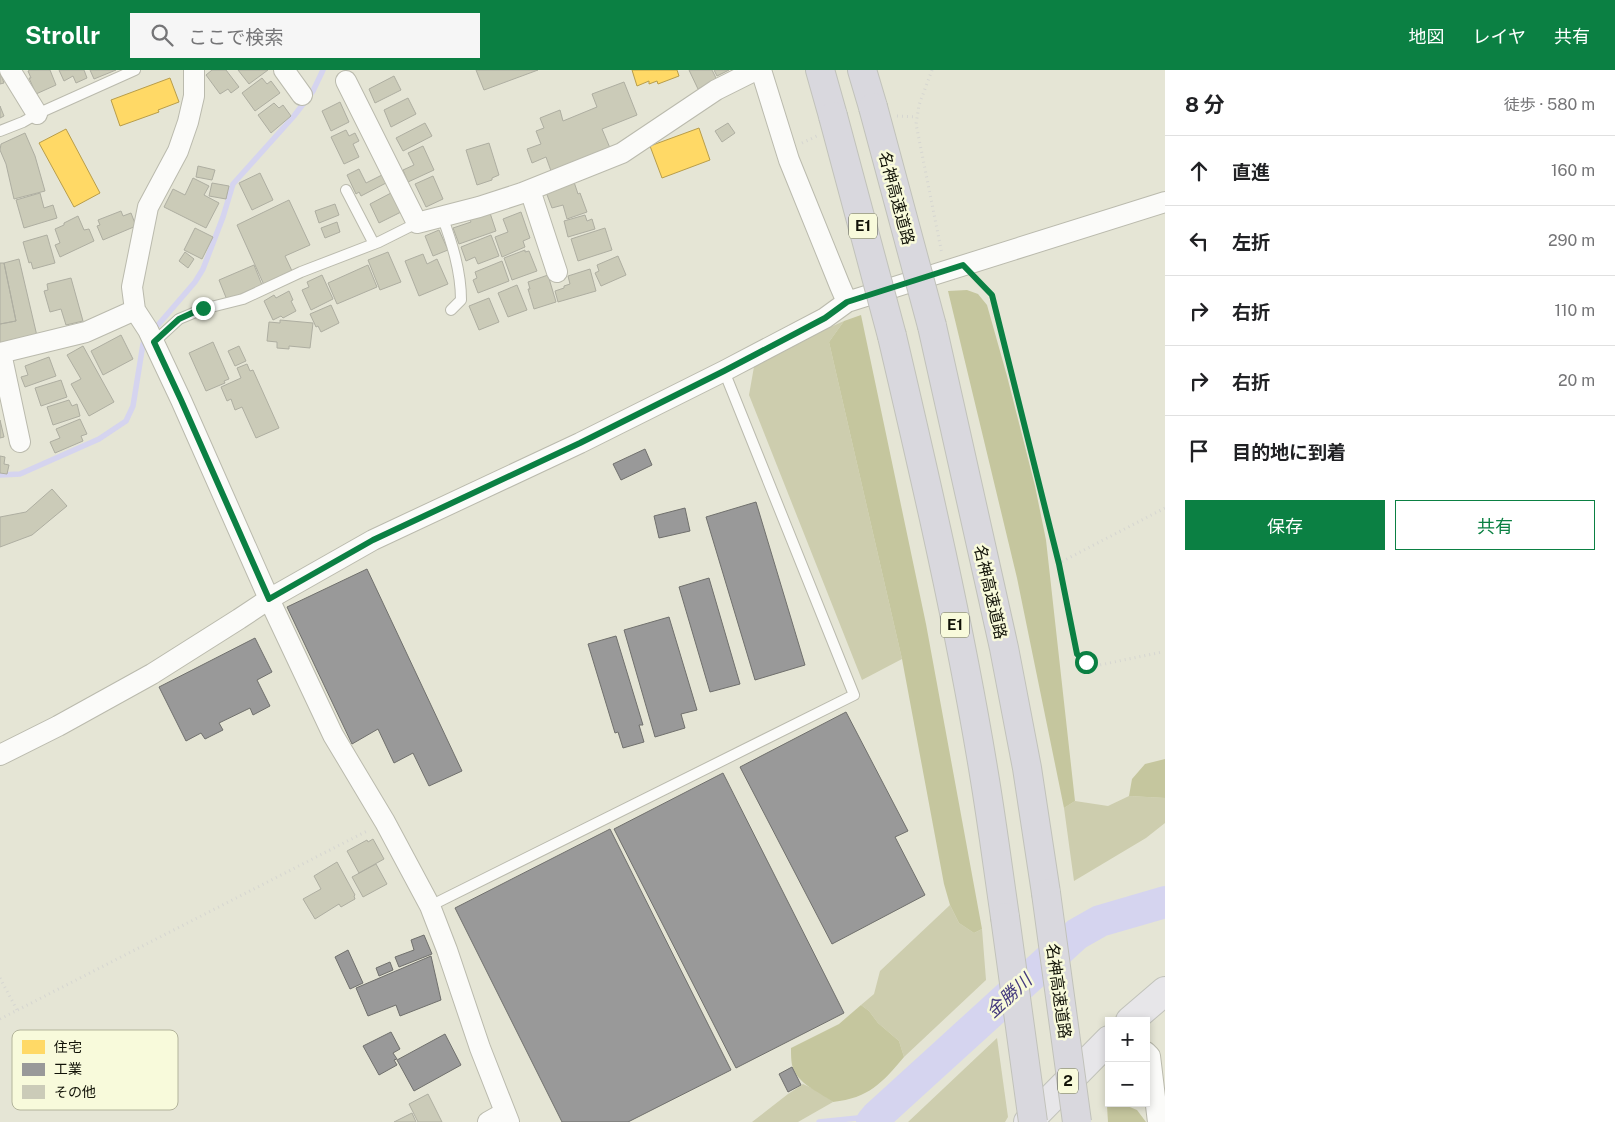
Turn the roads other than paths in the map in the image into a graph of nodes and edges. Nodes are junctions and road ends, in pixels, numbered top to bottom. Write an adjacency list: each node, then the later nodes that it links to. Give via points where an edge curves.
1 (10, 70): 11 (street)
2 (135, 70): 11 (lane)
3 (194, 70): 21 (street, via 194,96 178,151 148,207 132,287)
4 (284, 70): 10 (street)
5 (756, 70): 14 (street, via 716,90 622,153)
6 (761, 70): 20 (street, via 789,160)
7 (820, 70): 36 (highway, E1, bridge, via 892,336 962,654 984,774)
8 (862, 70): 37 (highway, 名神高速道路 / E1, bridge, via 932,326 1004,648 1046,893)
9 (346, 81): 17 (street)
10 (302, 95)
11 (37, 114): 12 (lane)
12 (0, 131)
13 (346, 190): 18 (lane)
14 (530, 190): 16 (street); 19 (street)
15 (1165, 202): 20 (street)
16 (442, 216): 17 (street); 22 (lane, via 452,243 461,286 461,300)
17 (417, 224): 18 (lane)
18 (374, 244): 23 (lane, via 243,299 203,308 179,319)
19 (558, 272)
20 (847, 302): 25 (street, via 825,318)
21 (135, 310): 23 (street); 24 (street, via 86,332)
22 (452, 310)
23 (154, 342): 27 (street)
24 (1, 353): 26 (street)
25 (724, 371): 27 (street, via 373,540); 29 (lane, via 854,694)
26 (20, 442)
27 (269, 599): 28 (street, via 152,674); 29 (street, via 333,735)
28 (0, 755)
29 (430, 906): 34 (street, via 480,1048)
30 (1165, 991): 31 (main road)
31 (1135, 1017)
32 (1105, 1044): 35 (main road, 2)
33 (1150, 1056): 38 (street)
34 (500, 1119)
35 (1028, 1122)
36 (1033, 1122)
37 (1077, 1122)
38 (1158, 1122)

